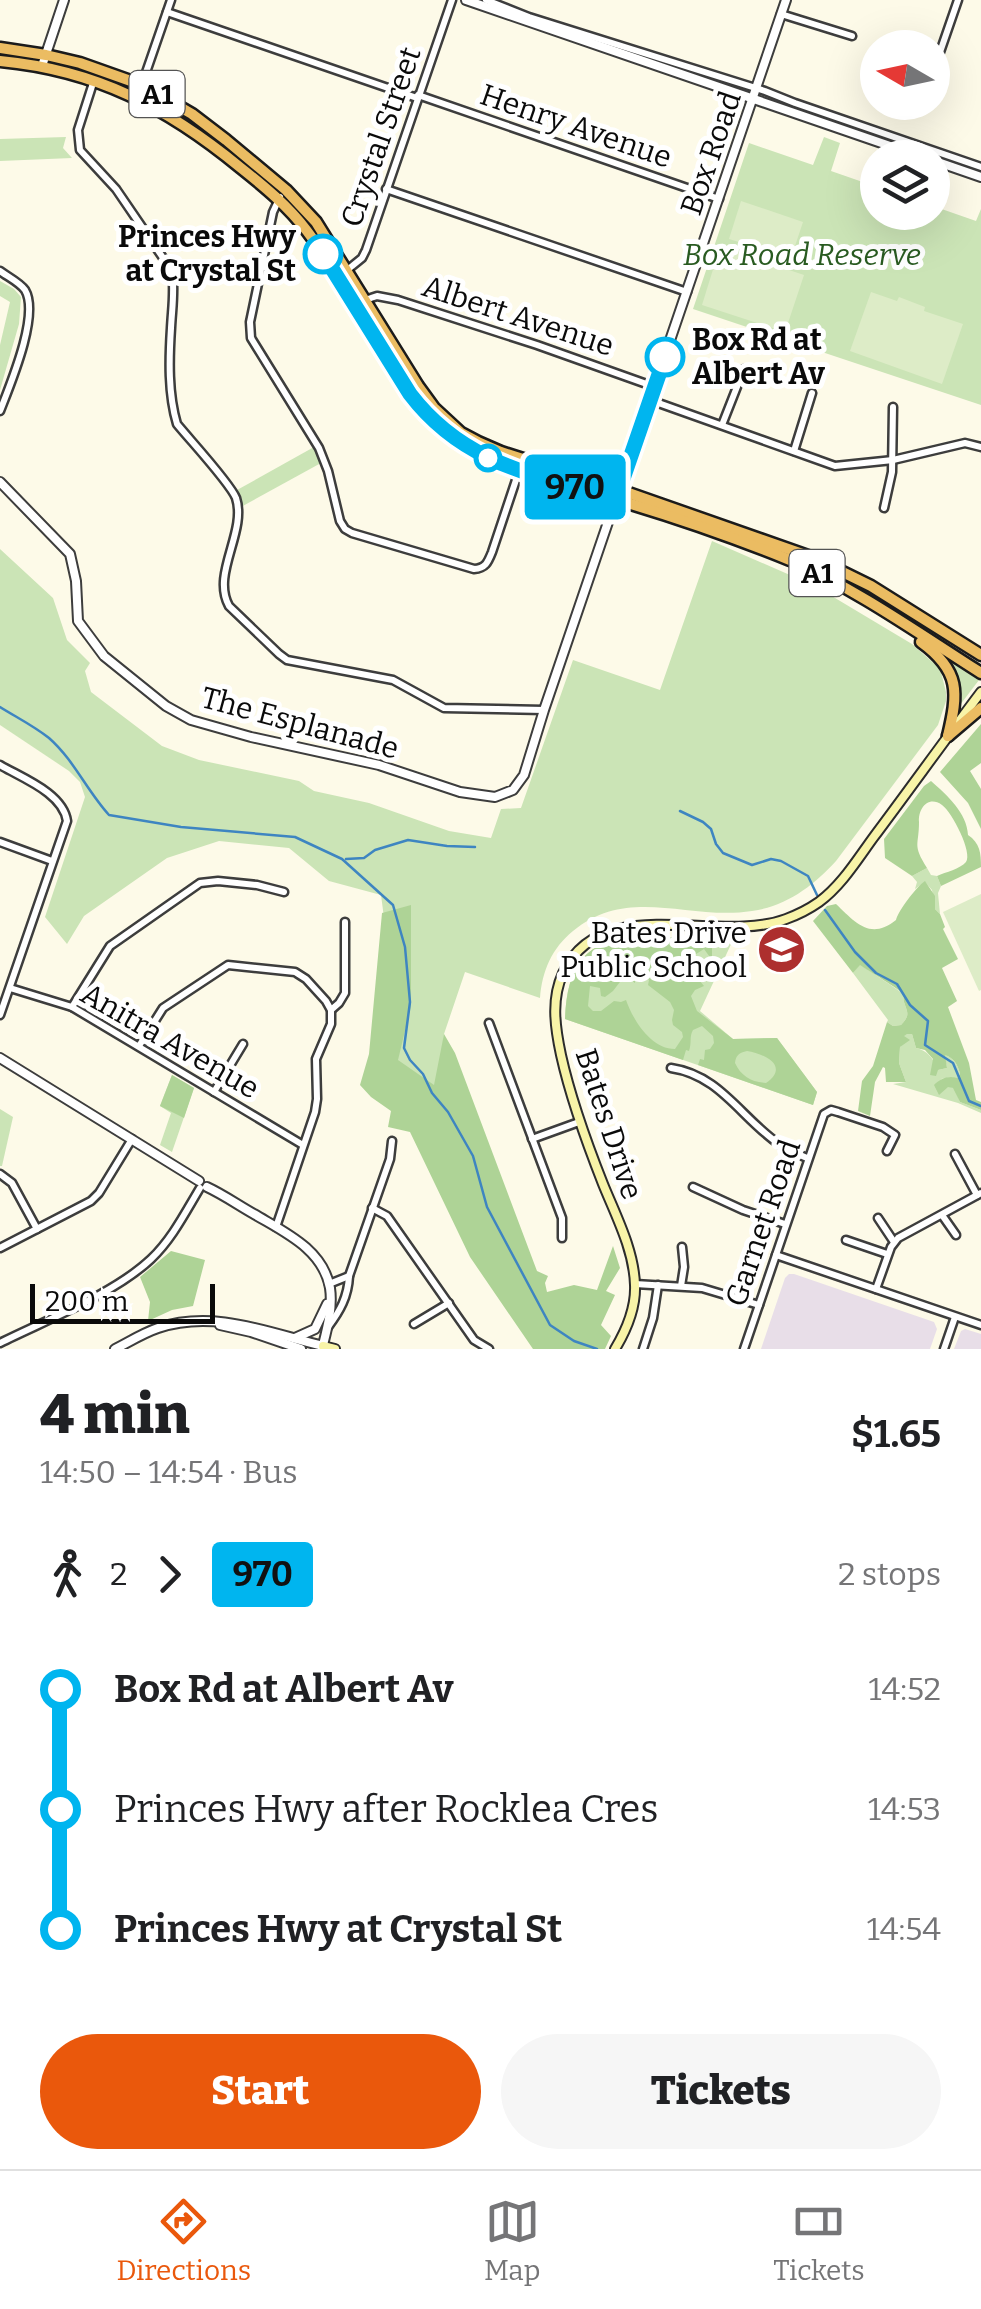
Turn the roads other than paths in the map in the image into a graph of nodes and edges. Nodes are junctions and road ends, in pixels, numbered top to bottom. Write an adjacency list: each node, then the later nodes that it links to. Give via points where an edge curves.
1 (64, 0): 14 (street)
2 (171, 0): 8 (street)
3 (452, 0): 18 (street, Crystal Street)
4 (466, 0): 19 (street)
5 (486, 0): 17 (street)
6 (786, 0): 9 (street, Box Road)
7 (958, 0): 10 (street)
8 (167, 12): 16 (street); 18 (street, Henry Avenue)
9 (781, 14): 11 (street); 17 (street, Box Road)
10 (948, 30)
11 (852, 36)
12 (0, 48): 14 (highway, A1)
13 (0, 61): 14 (highway, A1)
14 (44, 61): 15 (highway, A1); 16 (highway, A1, via 98,68)
15 (94, 79): 25 (highway, A1, via 185,124); 50 (street, via 78,130 80,150 116,189 172,271 172,410 237,504 224,586 230,606 287,660 393,680 444,708)
16 (142, 86): 25 (highway, A1, via 192,114)
17 (756, 89): 19 (street, Box Road); 22 (street)
18 (418, 96): 24 (street, Crystal Street); 26 (street, Henry Avenue)
19 (753, 100): 20 (street); 26 (street, Box Road)
20 (871, 140)
21 (950, 166): 23 (street)
22 (981, 167)
23 (981, 177)
24 (386, 189): 28 (street, Crystal Street, via 362,258); 29 (street)
25 (282, 194): 28 (highway, A1); 41 (street, via 272,212 251,338 324,458 345,528 482,568)
26 (719, 199): 29 (street, Box Road)
27 (0, 271): 36 (street, via 23,287 29,305)
28 (342, 274): 30 (highway, A1); 41 (highway, A1, via 426,414 472,450)
29 (687, 292): 32 (street, Box Road)
30 (365, 300): 32 (street, Albert Avenue, via 398,300); 43 (highway, A1, via 418,386 461,433)
31 (744, 369): 37 (street)
32 (655, 386): 34 (street, Box Road)
33 (812, 393): 39 (street)
34 (650, 400): 37 (street); 43 (street, Box Road)
35 (893, 406): 40 (street)
36 (0, 411)
37 (722, 425): 39 (street)
38 (981, 447): 40 (street, via 965,443)
39 (794, 451): 40 (street, via 835,466)
40 (893, 460): 44 (street)
41 (519, 470): 43 (highway, A1)
42 (0, 482): 53 (street, The Esplanade, via 70,554 78,621 104,656 173,710 212,728 379,764 487,797 507,794)
43 (618, 494): 45 (highway, A1, via 792,561); 46 (highway, A1, via 840,569); 50 (street, Box Road)
44 (884, 508)
45 (912, 629): 47 (highway, A1); 51 (highway, via 953,680)
46 (981, 655)
47 (981, 672)
48 (981, 692): 51 (main road, Bates Drive)
49 (981, 708): 51 (highway)
50 (544, 710): 53 (street, Box Road)
51 (948, 736): 68 (main road, Bates Drive, via 851,868 804,911 751,927 616,928 576,953 560,981 555,1014)
52 (0, 765): 55 (street, via 65,811 67,826)
53 (524, 776)
54 (0, 842): 55 (street)
55 (52, 861): 58 (street)
56 (284, 892): 59 (street, via 200,883 110,946)
57 (344, 922): 60 (street, via 345,991)
58 (10, 988): 59 (street, Anitra Avenue); 61 (street)
59 (72, 1007): 64 (street, Anitra Avenue)
60 (331, 1010): 64 (street, via 295,972 228,965 163,1008); 72 (street, via 316,1059 315,1112)
61 (0, 1015)
62 (488, 1024): 69 (street)
63 (243, 1044): 67 (street)
64 (138, 1046): 67 (street, Anitra Avenue)
65 (0, 1058): 70 (street)
66 (671, 1068): 75 (street, via 713,1083 776,1142)
67 (214, 1092): 72 (street, Anitra Avenue)
68 (579, 1122): 69 (street); 95 (main road, Bates Drive, via 630,1252)
69 (532, 1139): 87 (street, via 562,1218)
70 (134, 1140): 77 (street); 85 (street, via 91,1201)
71 (392, 1140): 80 (street)
72 (303, 1145): 84 (street)
73 (888, 1151): 75 (street, Garnet Road, via 894,1135 883,1127 826,1112)
74 (954, 1154): 79 (street)
75 (808, 1158): 83 (street, Garnet Road)
76 (0, 1174): 85 (street)
77 (202, 1185): 84 (street); 108 (street, via 166,1242 135,1272)
78 (693, 1188): 83 (street)
79 (979, 1194): 81 (street)
80 (372, 1208): 94 (street); 100 (street, via 387,1216)
81 (942, 1214): 86 (street); 89 (street)
82 (878, 1218): 89 (street)
83 (786, 1224): 93 (street, Garnet Road)
84 (276, 1227): 98 (street, via 311,1252)
85 (37, 1229): 91 (street)
86 (956, 1235)
87 (562, 1238)
88 (846, 1240): 92 (street)
89 (894, 1242): 92 (street)
90 (682, 1247): 97 (street)
91 (0, 1248)
92 (888, 1254): 99 (street)
93 (776, 1255): 99 (street); 101 (street, Garnet Road)
94 (349, 1276): 98 (street); 106 (street, via 341,1309)
95 (635, 1284): 96 (street); 114 (main road, Bates Drive)
96 (658, 1285): 97 (street); 115 (street)
97 (681, 1286): 101 (street)
98 (330, 1287): 106 (street); 107 (street, via 316,1329)
99 (876, 1290): 102 (street)
100 (448, 1303): 104 (street); 113 (street, via 474,1340)
101 (759, 1305): 116 (street, Garnet Road)
102 (955, 1316): 105 (street); 117 (street)
103 (211, 1322): 107 (street); 110 (street, via 159,1328); 111 (street)
104 (414, 1324)
105 (981, 1325)
106 (327, 1328): 109 (street)
107 (294, 1338): 109 (street)
108 (0, 1343)
109 (323, 1348): 112 (main road)
110 (115, 1349)
111 (300, 1349)
112 (335, 1349)
113 (489, 1349)
114 (615, 1349)
115 (643, 1349)
116 (744, 1349)
117 (944, 1349)

